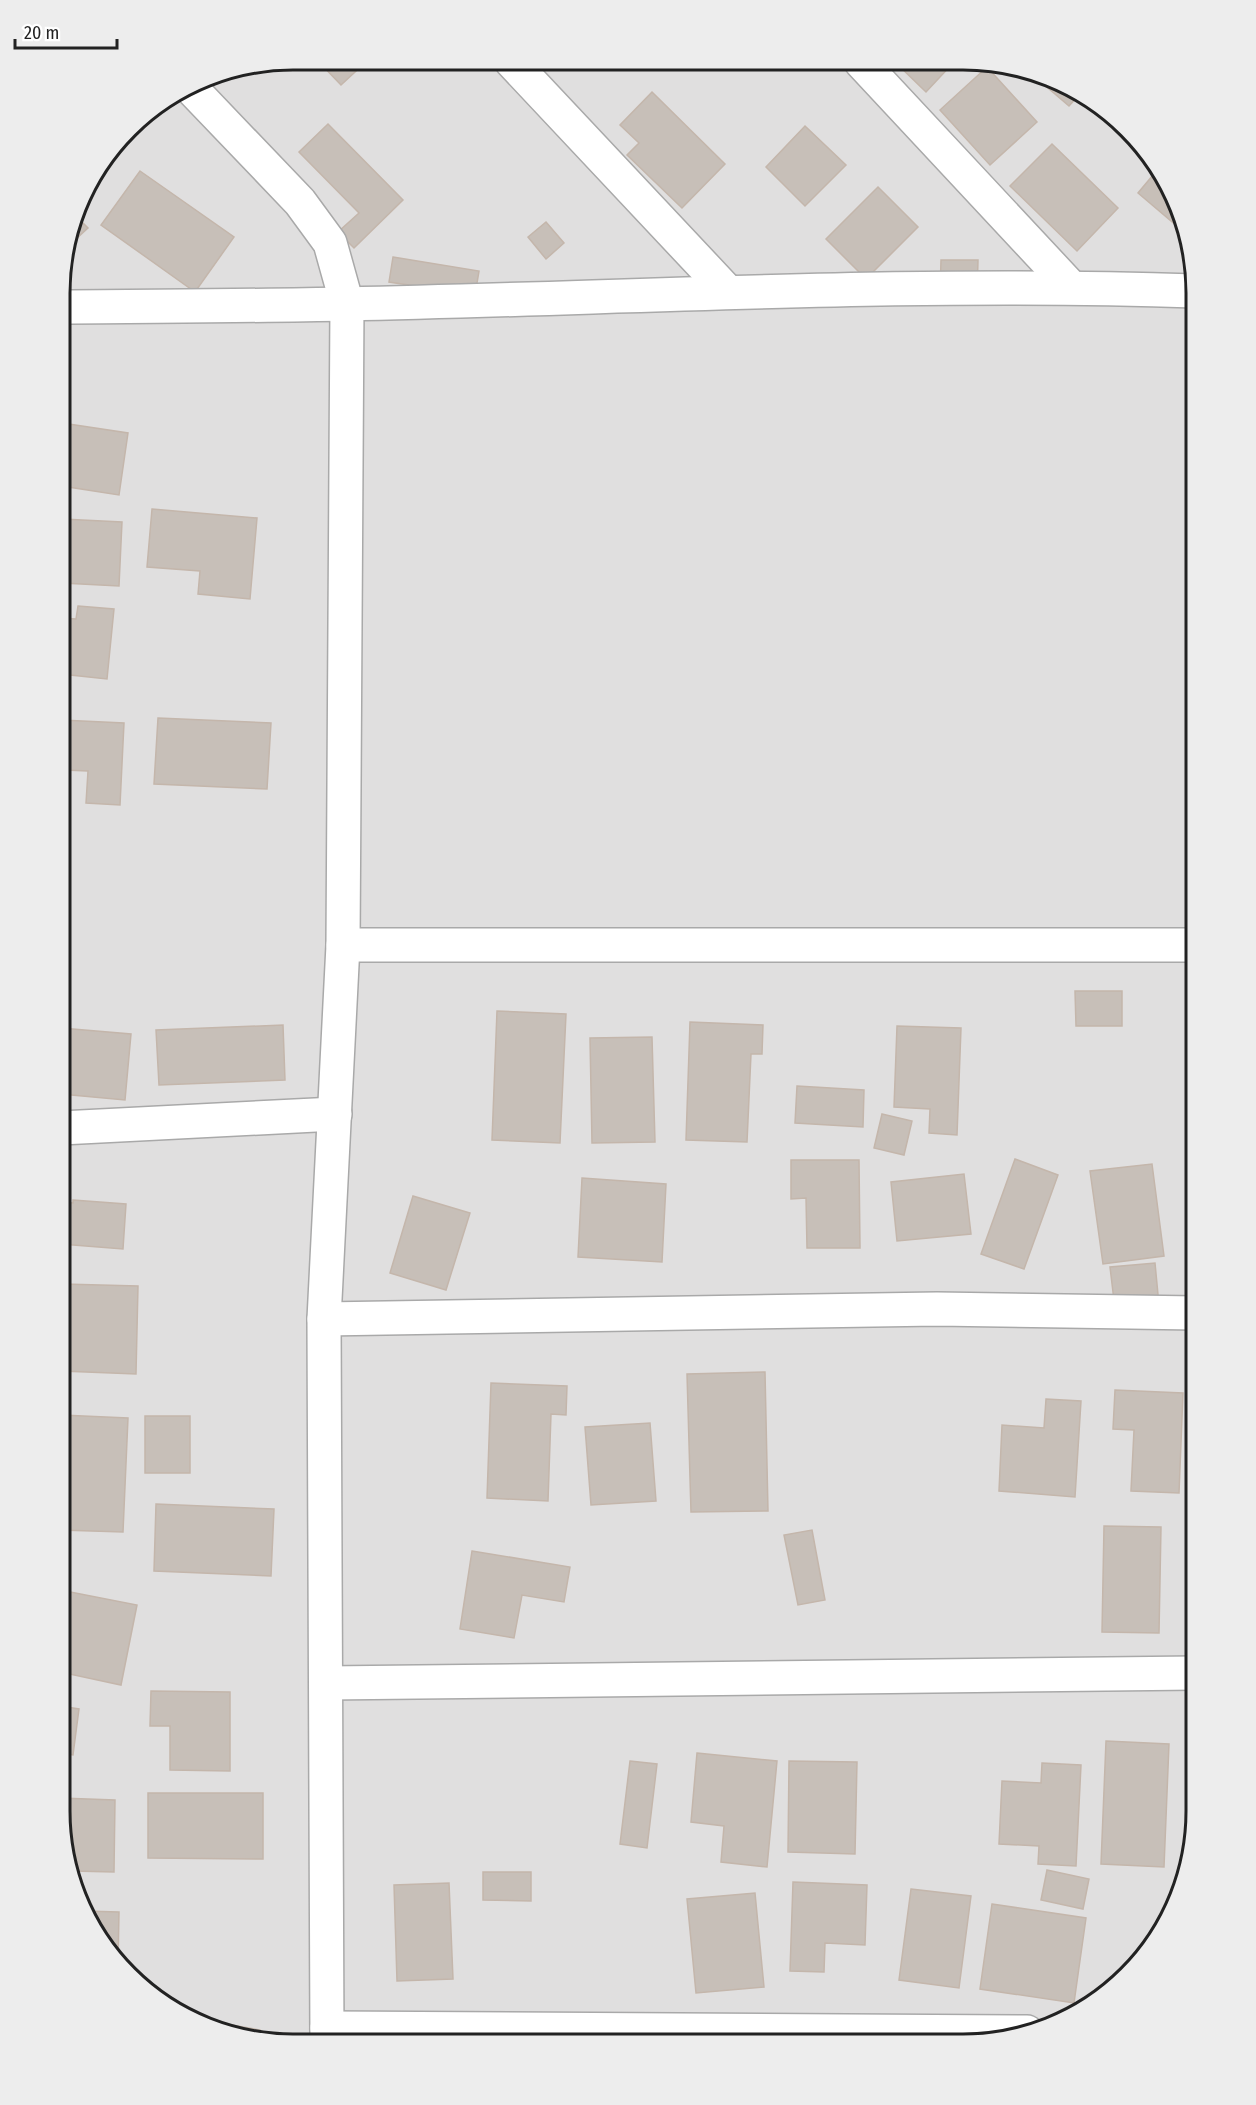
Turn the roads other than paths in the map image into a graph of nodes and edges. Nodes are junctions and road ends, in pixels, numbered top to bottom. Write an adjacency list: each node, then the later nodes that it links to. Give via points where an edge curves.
1 (521, 71): 6 (street)
2 (869, 71): 4 (street)
3 (196, 93): 7 (street, via 300,202 330,243)
4 (1070, 286): 5 (street); 6 (street)
5 (1186, 291)
6 (728, 292): 7 (street)
7 (347, 304): 8 (street); 9 (street)
8 (70, 307)
9 (344, 945): 10 (street); 11 (street)
10 (1186, 945)
11 (334, 1114): 12 (street); 14 (street)
12 (70, 1128)
13 (1186, 1313): 14 (street, via 937,1309)
14 (324, 1319): 16 (street)
15 (1186, 1673): 16 (street)
16 (326, 1683): 18 (street)
17 (996, 2032): 19 (street)
18 (327, 2034)
19 (678, 2034)

